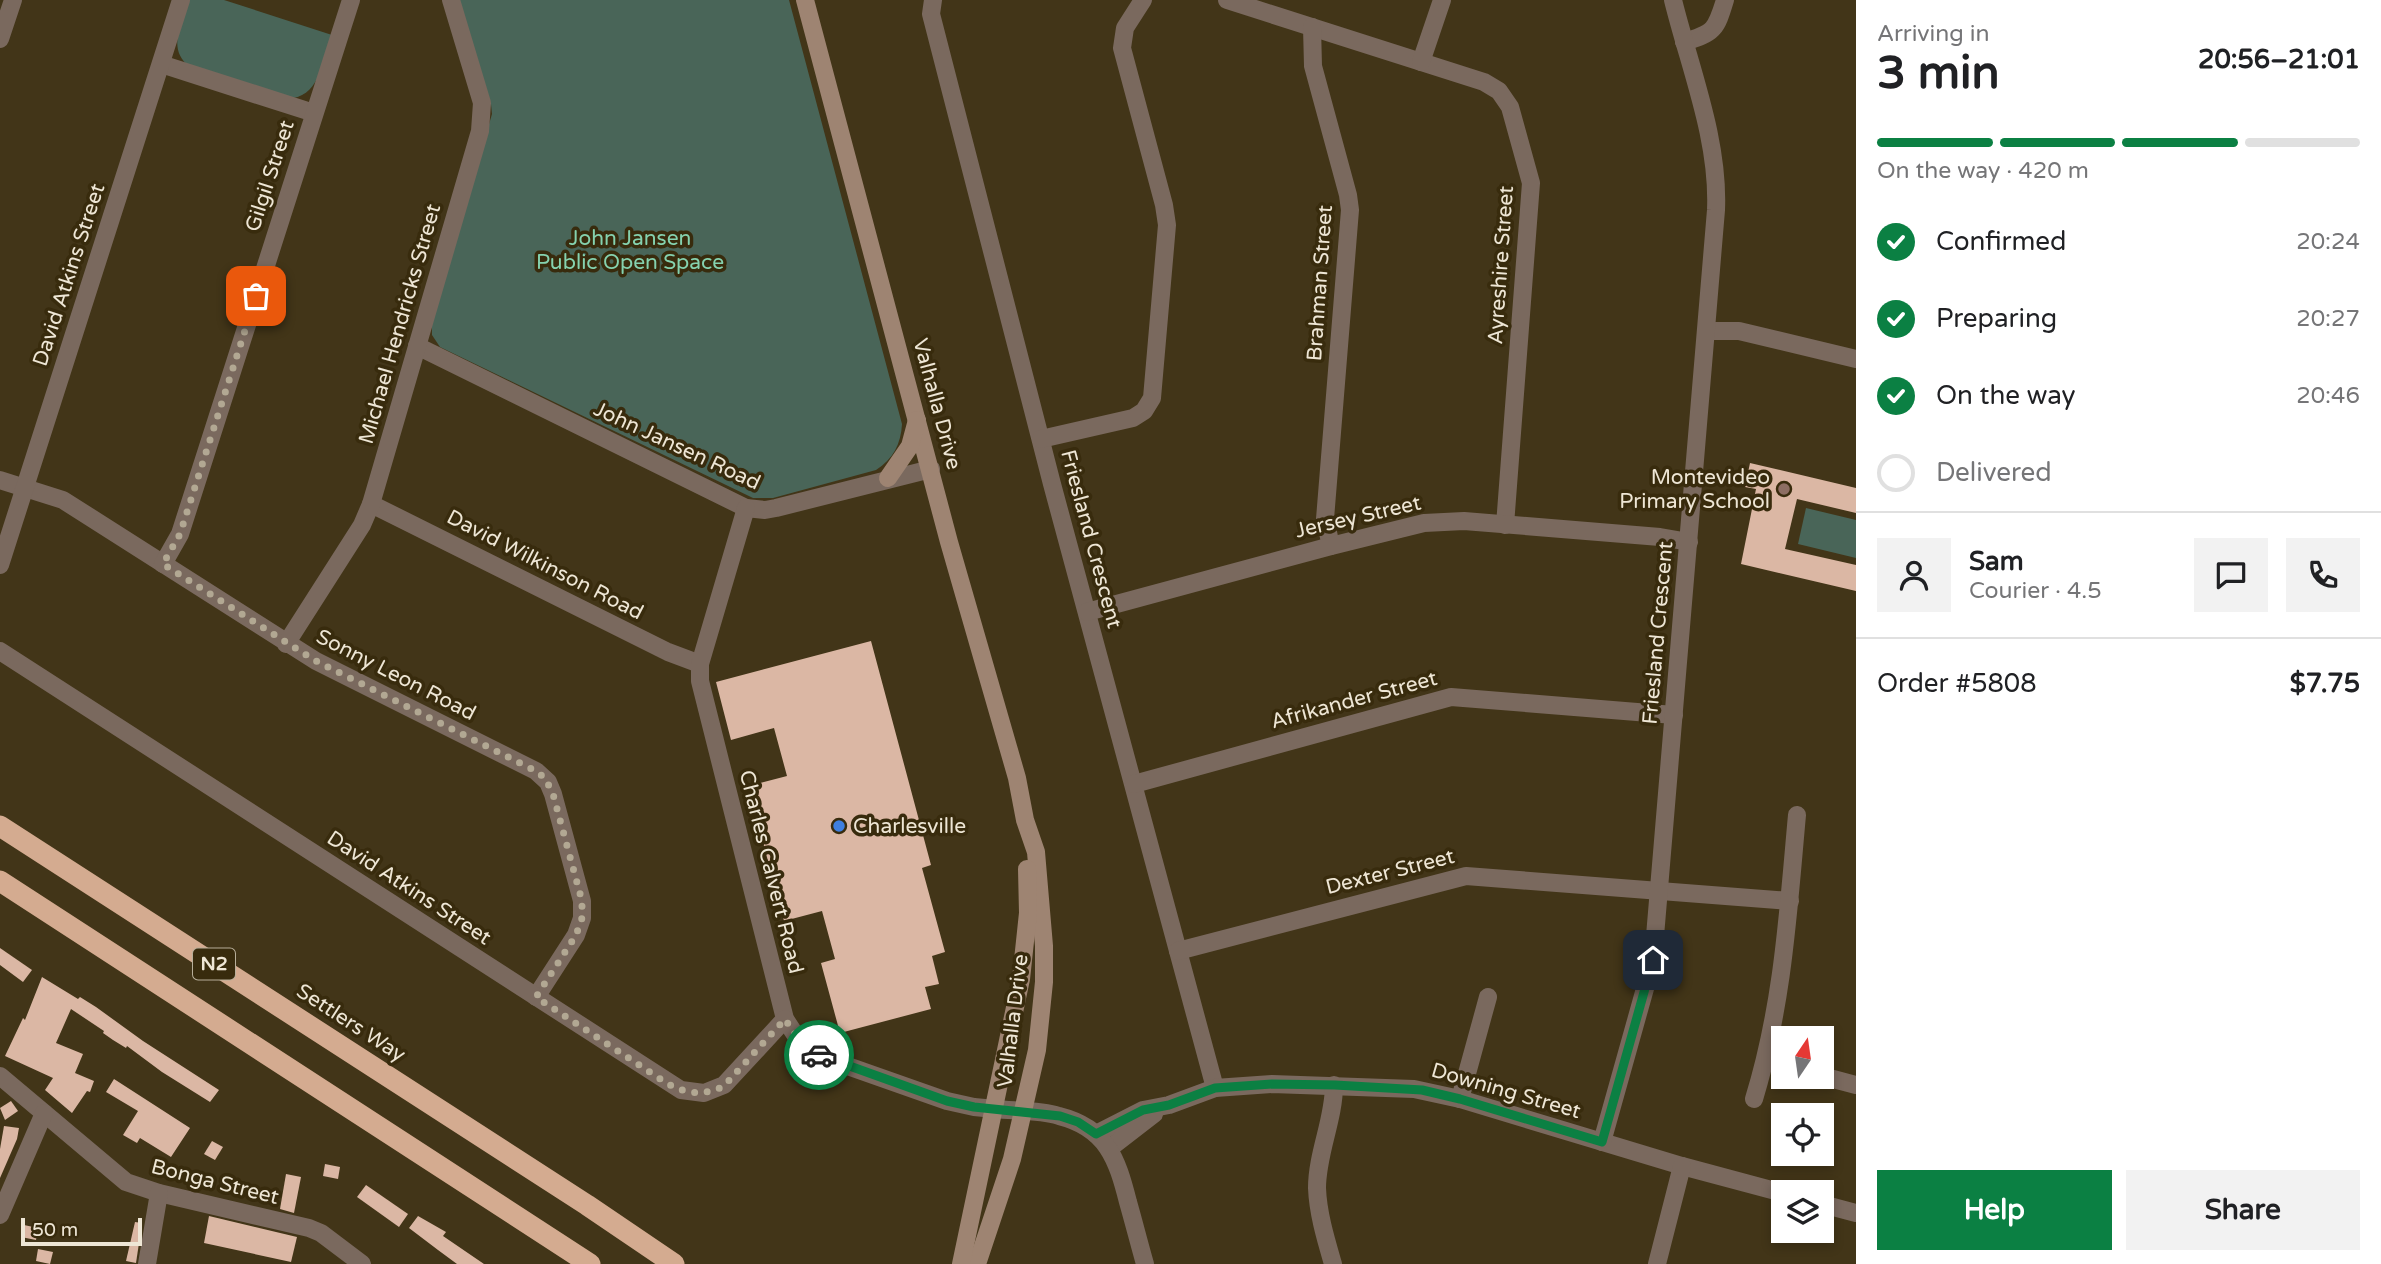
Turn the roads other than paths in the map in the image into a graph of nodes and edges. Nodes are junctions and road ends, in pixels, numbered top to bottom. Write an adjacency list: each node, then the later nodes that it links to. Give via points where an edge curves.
1 (13, 0): 13 (street)
2 (181, 0): 16 (street, David Atkins Street)
3 (351, 0): 17 (street, Gilgil Street)
4 (451, 0): 19 (street, Michael Hendricks Street, via 481,96 483,120)
5 (805, 0): 21 (main road, Valhalla Drive)
6 (933, 0): 22 (street, Friesland Crescent, via 931,14)
7 (1143, 0): 22 (street, via 1125,28 1122,48 1167,225 1152,398 1133,418)
8 (1227, 0): 12 (street, Ayreshire Street)
9 (1442, 0): 15 (street)
10 (1673, 0): 14 (street, Friesland Crescent)
11 (1725, 0): 14 (street, via 1709,34)
12 (1312, 27): 15 (street, Ayreshire Street); 31 (street, Brahman Street, via 1313,66 1350,210 1325,519)
13 (0, 39)
14 (1684, 42): 18 (street, Friesland Crescent, via 1716,172)
15 (1421, 62): 29 (street, Ayreshire Street, via 1499,91 1510,107 1531,183)
16 (161, 64): 17 (street); 26 (street, David Atkins Street)
17 (314, 113): 32 (street, Gilgil Street, via 180,534)
18 (1707, 331): 20 (street, via 1739,331); 30 (street, Friesland Crescent)
19 (417, 346): 27 (street, Michael Hendricks Street); 28 (street, John Jansen Road)
20 (1856, 359)
21 (917, 419): 23 (main road, Valhalla Drive); 24 (main road, via 909,446)
22 (1041, 439): 34 (street, Friesland Crescent)
23 (931, 469): 24 (street, John Jansen Road); 41 (main road, Valhalla Drive)
24 (888, 478): 28 (street, John Jansen Road, via 776,508)
25 (0, 480): 26 (street, Sonny Leon Road)
26 (25, 488): 32 (street, Sonny Leon Road, via 62,500); 33 (street, David Atkins Street)
27 (371, 504): 35 (street, Michael Hendricks Street); 37 (street, David Wilkinson Road)
28 (746, 508): 37 (street, Charles Calvert Road)
29 (1505, 525): 30 (street, Jersey Street); 31 (street, Jersey Street, via 1424,523)
30 (1689, 542): 38 (street, Friesland Crescent)
31 (1331, 546): 34 (street, Jersey Street)
32 (163, 564): 35 (street, Sonny Leon Road)
33 (0, 565)
34 (1087, 612): 39 (street, Friesland Crescent)
35 (286, 644): 47 (street, Sonny Leon Road, via 536,771 548,782 583,910 576,935)
36 (0, 651): 47 (street, David Atkins Street)
37 (700, 664): 49 (street, Charles Calvert Road, via 701,690)
38 (1674, 715): 39 (street, Afrikander Street, via 1451,697); 44 (street, Friesland Crescent)
39 (1134, 784): 46 (street, Friesland Crescent)
40 (1797, 815): 45 (street)
41 (1025, 820): 60 (main road, Valhalla Drive, via 1027,941); 61 (main road, Valhalla Drive, via 1037,852 1044,982 1037,1050)
42 (0, 826): 75 (highway, Settlers Way / N2)
43 (0, 881): 74 (highway, N2)
44 (1660, 890): 45 (street, Dexter Street); 46 (street, Dexter Street, via 1456,877); 64 (street, Friesland Crescent, via 1653,960)
45 (1790, 901): 50 (street, via 1784,967)
46 (1178, 951): 56 (street, Friesland Crescent)
47 (536, 997): 49 (street, David Atkins Street, via 668,1084 690,1093 724,1086)
48 (1488, 997): 57 (street)
49 (785, 1019): 60 (street, Charles Calvert Road, via 800,1042 822,1056 947,1101)
50 (1765, 1061): 51 (street); 58 (street)
51 (1771, 1063)
52 (0, 1076): 62 (street, Bonga Street)
53 (1834, 1079): 55 (street)
54 (1335, 1085): 56 (street, Downing Street); 57 (street, Downing Street, via 1414,1089); 79 (street, via 1317,1188)
55 (1856, 1085)
56 (1215, 1088): 59 (street, Downing Street)
57 (1460, 1099): 64 (street, Downing Street)
58 (1754, 1100)
59 (1169, 1105): 63 (street, Downing Street, via 1143,1110); 65 (street, Downing Street)
60 (995, 1109): 61 (street, Charles Calvert Road); 76 (main road, Valhalla Drive)
61 (1024, 1111): 63 (street, via 1060,1116); 77 (main road, Valhalla Drive)
62 (44, 1113): 68 (street, Bonga Street, via 126,1182); 70 (street)
63 (1096, 1134): 65 (street)
64 (1602, 1142): 66 (street, Downing Street)
65 (1110, 1148): 78 (street)
66 (1682, 1166): 67 (street, Downing Street); 80 (street)
67 (1771, 1190)
68 (159, 1193): 72 (street); 73 (street, Bonga Street, via 309,1228)
69 (1834, 1207): 71 (street)
70 (0, 1213)
71 (1856, 1213)
72 (147, 1264)
73 (362, 1264)
74 (590, 1264)
75 (674, 1264)
76 (961, 1264)
77 (978, 1264)
78 (1145, 1264)
79 (1333, 1264)
80 (1657, 1264)

